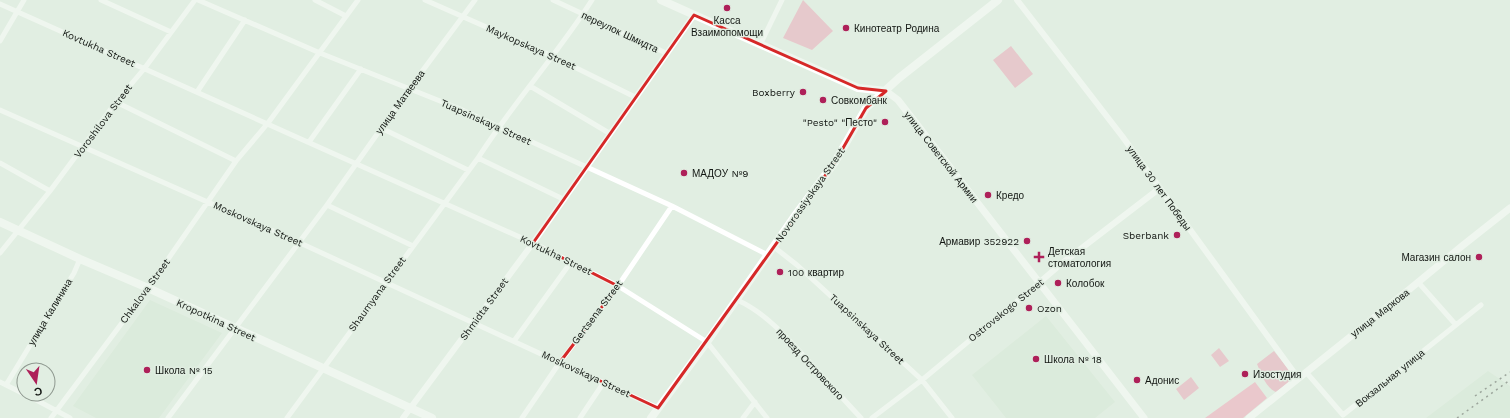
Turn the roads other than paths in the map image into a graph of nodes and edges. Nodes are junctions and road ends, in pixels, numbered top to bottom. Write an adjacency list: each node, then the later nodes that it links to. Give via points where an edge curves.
1 (24, 0): 15 (street)
2 (101, 0): 21 (street)
3 (196, 0): 20 (street, Tuapsinskaya Street); 21 (street, Voroshilova Street)
4 (316, 0): 18 (street)
5 (358, 0): 18 (street, Chkalova Street)
6 (425, 0): 19 (street, Maykopskaya Street)
7 (475, 0): 19 (street, улица Матвеева)
8 (553, 0): 16 (street, переулок Шмидта)
9 (592, 0): 16 (street, Shaumyana Street)
10 (661, 0): 17 (main road)
11 (782, 0): 23 (street)
12 (998, 0): 31 (main road, Novorossiyskaya Street)
13 (1017, 0): 48 (street, улица 30 лет Победы)
14 (0, 4): 15 (street, Kovtukha Street)
15 (17, 12): 22 (street); 27 (street, Kovtukha Street)
16 (583, 14): 25 (street, переулок Шмидта); 26 (street, Shaumyana Street)
17 (694, 15): 23 (main road); 25 (street, Shmidta Street)
18 (346, 16): 24 (street, Chkalova Street)
19 (462, 17): 26 (street, Maykopskaya Street); 30 (street, улица Матвеева)
20 (245, 20): 24 (street, Tuapsinskaya Street); 32 (street)
21 (171, 32): 27 (street, Voroshilova Street)
22 (0, 41)
23 (760, 44): 31 (main road, via 858,88)
24 (320, 53): 28 (street, Tuapsinskaya Street); 36 (street, Chkalova Street)
25 (666, 53): 33 (street, Shmidta Street)
26 (552, 56): 29 (street, Shaumyana Street); 33 (street, Maykopskaya Street)
27 (144, 69): 32 (street, Kovtukha Street); 34 (street, Voroshilova Street)
28 (361, 69): 30 (street, Tuapsinskaya Street); 40 (street)
29 (530, 86): 37 (street, Shaumyana Street); 39 (street)
30 (409, 89): 37 (street, Tuapsinskaya Street); 38 (street, улица Матвеева)
31 (886, 91): 61 (main road, Novorossiyskaya Street, via 866,108 835,162); 66 (main road, улица Советской Армии, via 898,100)
32 (197, 92): 36 (street, Kovtukha Street)
33 (635, 97): 39 (street, Shmidta Street)
34 (116, 102): 41 (street, Voroshilova Street); 43 (street)
35 (0, 110): 41 (street, Moskovskaya Street)
36 (268, 124): 40 (street, Kovtukha Street); 43 (street, Chkalova Street)
37 (498, 126): 42 (street, Shaumyana Street); 46 (street, Tuapsinskaya Street)
38 (381, 128): 45 (street, улица Матвеева); 47 (street)
39 (609, 133): 46 (street, Shmidta Street)
40 (309, 142): 45 (street, Kovtukha Street)
41 (84, 146): 49 (street, Voroshilova Street); 51 (street, Moskovskaya Street)
42 (478, 158): 47 (street, Shaumyana Street); 50 (street)
43 (236, 161): 51 (street, Chkalova Street)
44 (0, 163): 49 (street)
45 (356, 164): 52 (street, Kovtukha Street); 53 (street, улица Матвеева)
46 (586, 167): 50 (street, Shmidta Street); 54 (street, Tuapsinskaya Street)
47 (468, 170): 52 (street, Shaumyana Street)
48 (1160, 188): 66 (street, Ostrovskogo Street); 81 (street, улица 30 лет Победы)
49 (50, 191): 57 (street, Voroshilova Street)
50 (563, 199): 59 (street, Shmidta Street)
51 (207, 201): 58 (street, Moskovskaya Street); 70 (street, Chkalova Street)
52 (443, 203): 59 (street, Kovtukha Street); 60 (street, Shaumyana Street)
53 (327, 205): 58 (street, улица Матвеева); 60 (street)
54 (672, 206): 63 (street, Tuapsinskaya Street); 69 (street, Gertsena Street)
55 (1510, 208): 67 (main road, улица Маркова)
56 (0, 222): 57 (main road, Kropotkina Street)
57 (18, 230): 62 (street, Voroshilova Street); 64 (main road, Kropotkina Street)
58 (298, 242): 68 (street, Moskovskaya Street); 75 (street, улица Матвеева)
59 (533, 243): 65 (street, Kovtukha Street); 73 (street, Shmidta Street)
60 (413, 246): 68 (street, Shaumyana Street)
61 (774, 247): 63 (main road, Novorossiyskaya Street); 82 (street, Tuapsinskaya Street)
62 (0, 253)
63 (768, 255): 71 (main road, Novorossiyskaya Street)
64 (80, 259): 70 (main road, Kropotkina Street); 85 (street, улица Калинина)
65 (571, 262): 69 (street, Kovtukha Street); 76 (street)
66 (1040, 282): 82 (street, Ostrovskogo Street); 106 (main road, улица Советской Армии)
67 (1418, 282): 74 (street); 80 (main road, улица Маркова)
68 (386, 283): 73 (street, Moskovskaya Street); 79 (street, Shaumyana Street)
69 (618, 286): 77 (street, Kovtukha Street); 78 (street, Gertsena Street)
70 (148, 288): 75 (main road, Kropotkina Street); 91 (street, Chkalova Street)
71 (737, 300): 77 (main road, Novorossiyskaya Street); 103 (street, проезд Островского, via 788,338)
72 (1481, 305): 74 (street, Вокзальная улица)
73 (474, 322): 76 (street, Moskovskaya Street); 89 (street, Shmidta Street)
74 (1456, 325): 80 (street, Вокзальная улица, via 1343,415)
75 (234, 328): 79 (main road, Kropotkina Street); 94 (street, улица Матвеева)
76 (514, 341): 78 (street, Moskovskaya Street)
77 (707, 342): 88 (street, Kovtukha Street); 90 (main road, Novorossiyskaya Street)
78 (560, 362): 84 (street, Moskovskaya Street); 98 (street, Gertsena Street)
79 (323, 368): 89 (main road, Kropotkina Street); 95 (street, Shaumyana Street)
80 (1306, 372): 81 (main road, улица Маркова)
81 (1298, 378): 107 (main road, улица Маркова)
82 (922, 380): 104 (street, Ostrovskogo Street); 105 (street, Tuapsinskaya Street)
83 (0, 382): 85 (street)
84 (604, 382): 90 (street, Moskovskaya Street); 99 (street)
85 (6, 385): 86 (street)
86 (16, 390)
87 (40, 402): 91 (street)
88 (755, 402): 101 (street); 102 (street, Kovtukha Street)
89 (410, 408): 96 (street, Shmidta Street); 97 (main road, Kropotkina Street)
90 (658, 408): 100 (main road, Novorossiyskaya Street)
91 (57, 410): 92 (street, Chkalova Street); 93 (street)
92 (51, 418)
93 (70, 418)
94 (168, 418)
95 (287, 418)
96 (403, 418)
97 (432, 418)
98 (522, 418)
99 (580, 418)
100 (651, 418)
101 (743, 418)
102 (767, 418)
103 (861, 418)
104 (872, 418)
105 (952, 418)
106 (1144, 418)
107 (1249, 418)

